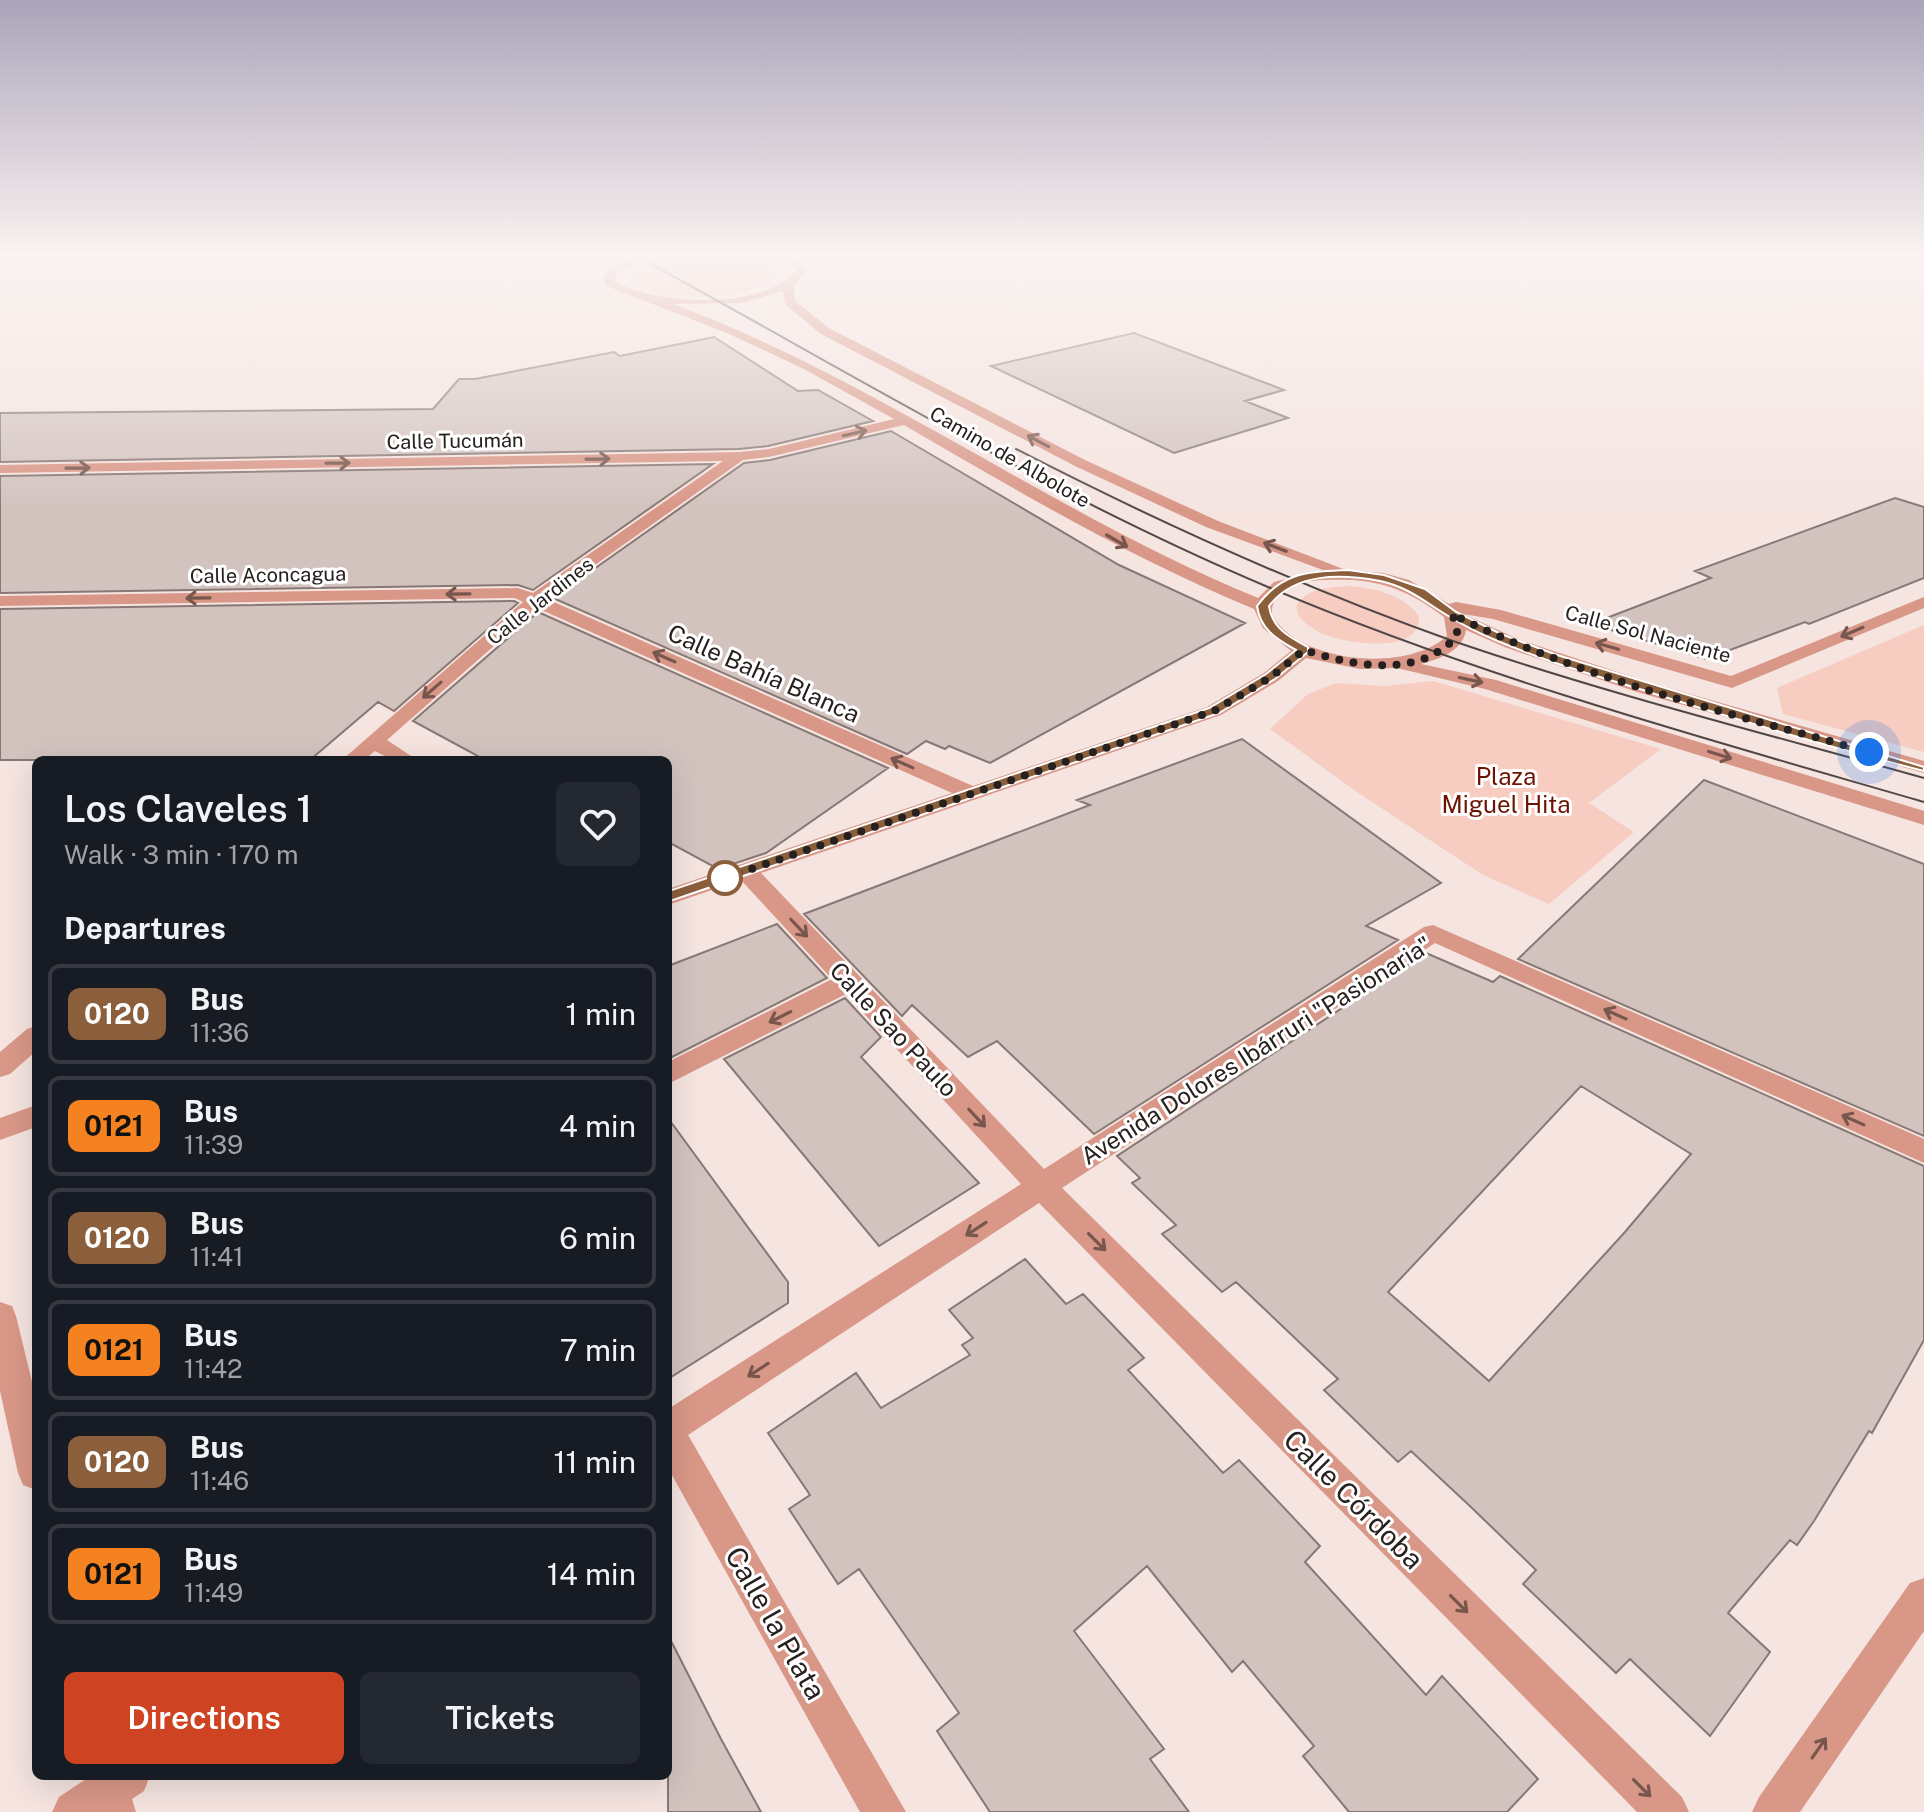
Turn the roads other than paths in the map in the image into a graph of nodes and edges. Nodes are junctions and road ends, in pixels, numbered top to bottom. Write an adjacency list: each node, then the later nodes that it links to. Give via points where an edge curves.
1 (761, 342): 3 (street, Camino de Albolote)
2 (845, 342): 6 (street, Camino de Albolote, one-way to 2, via 1212,524)
3 (907, 420): 4 (street, Calle Tucumán, one-way to 3); 10 (street, Camino de Albolote, one-way to 10, via 1127,548)
4 (739, 456): 5 (street, Calle Tucumán, one-way to 4); 7 (street, Calle Jardines)
5 (0, 469)
6 (1348, 574): 10 (street, via 1295,579 1270,593); 11 (street, via 1384,578 1421,591)
7 (535, 600): 8 (street, Calle Aconcagua, one-way to 8, via 518,593); 14 (street, Calle Jardines, one-way to 14); 18 (street, Calle Bahía Blanca, one-way to 7)
8 (0, 601)
9 (1924, 602): 11 (street, Calle Sol Naciente, one-way to 11, via 1732,682 1495,614)
10 (1263, 606): 12 (street, via 1265,620)
11 (1448, 609): 13 (street, via 1457,631 1454,641 1429,658); 17 (street, via 1552,658)
12 (1304, 650): 13 (street, via 1365,664); 18 (street, via 1214,711)
13 (1395, 664): 19 (street, one-way to 19, via 1489,684)
14 (373, 741): 15 (street, Calle Jardines); 16 (street)
15 (356, 756)
16 (400, 756)
17 (1924, 767)
18 (973, 794): 20 (street)
19 (1924, 818)
20 (746, 871): 21 (street); 22 (street, Calle Sao Paulo, one-way to 22)
21 (672, 896)
22 (849, 981): 25 (street, one-way to 25); 29 (street, Calle Sao Paulo, one-way to 29)
23 (32, 1039): 24 (street)
24 (0, 1067)
25 (672, 1072)
26 (32, 1117): 27 (street)
27 (0, 1129)
28 (1924, 1152): 29 (street, Avenida Dolores Ibárruri "Pasionaria", one-way to 29, via 1433,933)
29 (1041, 1186): 32 (street, Avenida Dolores Ibárruri "Pasionaria", one-way to 32); 39 (street, Calle Córdoba, one-way to 39)
30 (0, 1316): 31 (street)
31 (28, 1400): 33 (street)
32 (672, 1428)
33 (32, 1436)
34 (672, 1438): 38 (street, Calle la Plata)
35 (1924, 1597): 40 (street, one-way to 35)
36 (115, 1788): 37 (street)
37 (74, 1812)
38 (884, 1812)
39 (1667, 1812)
40 (1774, 1812)

